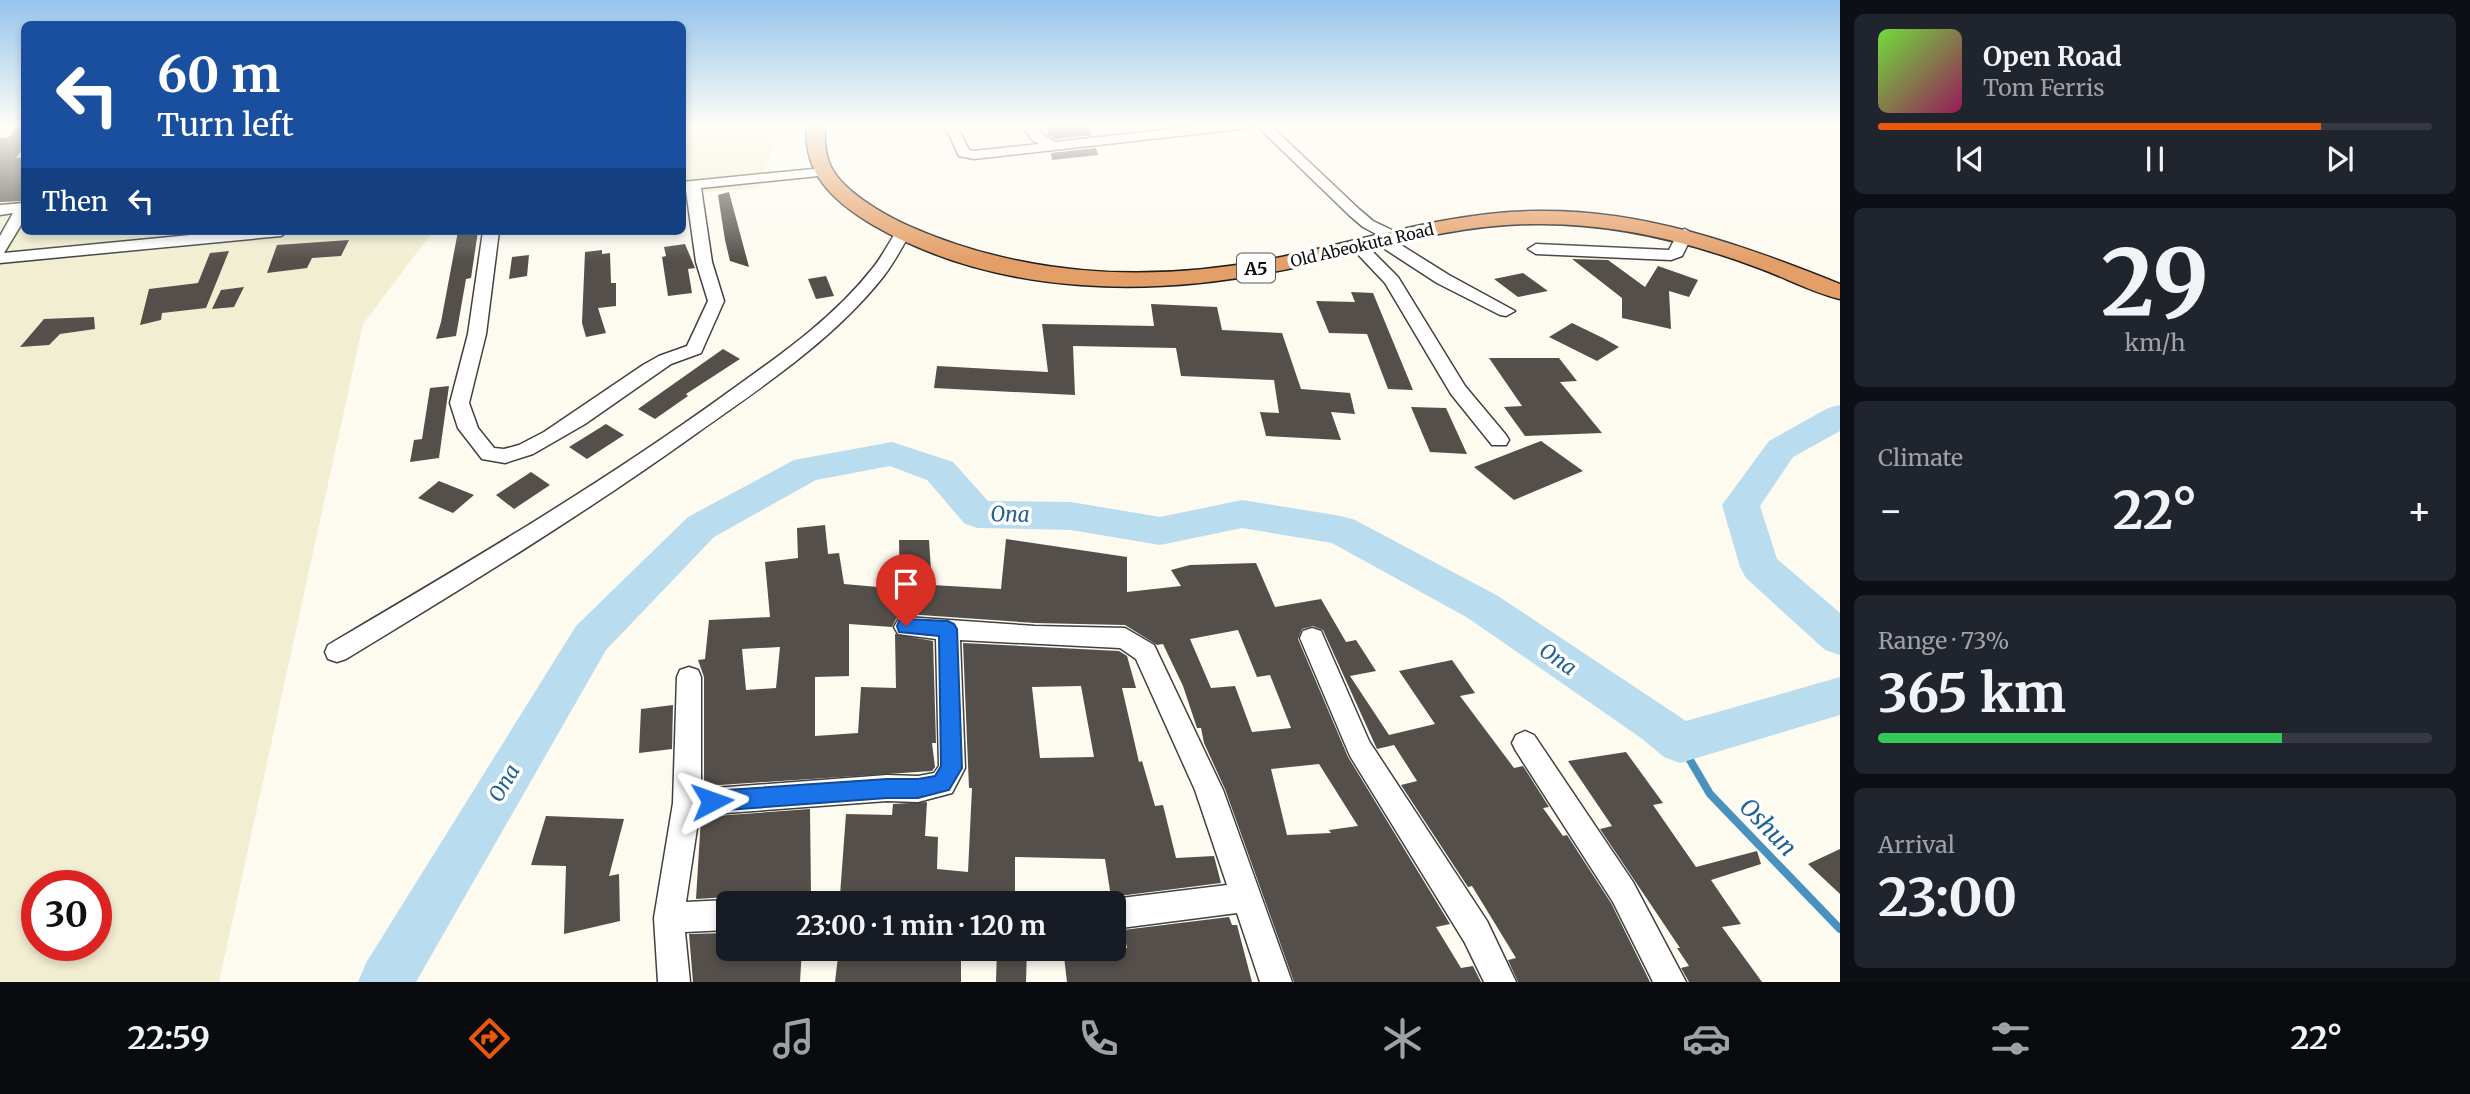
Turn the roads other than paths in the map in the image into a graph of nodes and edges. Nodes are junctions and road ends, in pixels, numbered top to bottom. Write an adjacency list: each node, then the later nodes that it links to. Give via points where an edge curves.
1 (789, 170): 4 (street)
2 (824, 170): 8 (highway, Old Abeokuta Road / A5, via 852,201)
3 (1310, 170): 12 (street)
4 (686, 182): 11 (street, via 716,301 695,349 665,360 567,427 503,456 489,454 471,434 460,409 460,393 475,346)
5 (21, 208): 6 (street)
6 (0, 210)
7 (21, 213): 14 (street)
8 (903, 232): 13 (highway, Old Abeokuta Road / A5, via 945,251 1035,273 1146,280 1264,267); 23 (street, via 879,272 792,355 672,443 530,536)
9 (1685, 234): 12 (highway, Old Abeokuta Road / A5, via 1632,223 1542,217 1484,220); 15 (street, via 1671,255); 17 (highway, Old Abeokuta Road / A5)
10 (239, 235): 16 (street)
11 (490, 235)
12 (1386, 238): 13 (highway, Old Abeokuta Road / A5); 18 (street, via 1434,274)
13 (1357, 245): 19 (street, via 1392,281 1458,390)
14 (0, 249)
15 (1536, 249)
16 (0, 258)
17 (1840, 292)
18 (1506, 311)
19 (1499, 440)
20 (906, 626): 21 (street)
21 (948, 629): 26 (street, via 951,768 942,784); 27 (street, via 1125,638 1145,652 1209,790)
22 (1312, 638): 33 (street, via 1359,748 1476,932)
23 (337, 652)
24 (689, 677): 26 (street)
25 (1525, 743): 34 (street, via 1623,892)
26 (687, 803): 30 (street)
27 (1245, 897): 28 (street); 32 (street)
28 (1126, 913)
29 (716, 916): 30 (street)
30 (669, 918): 31 (street)
31 (674, 982)
32 (1276, 982)
33 (1500, 982)
34 (1670, 982)

